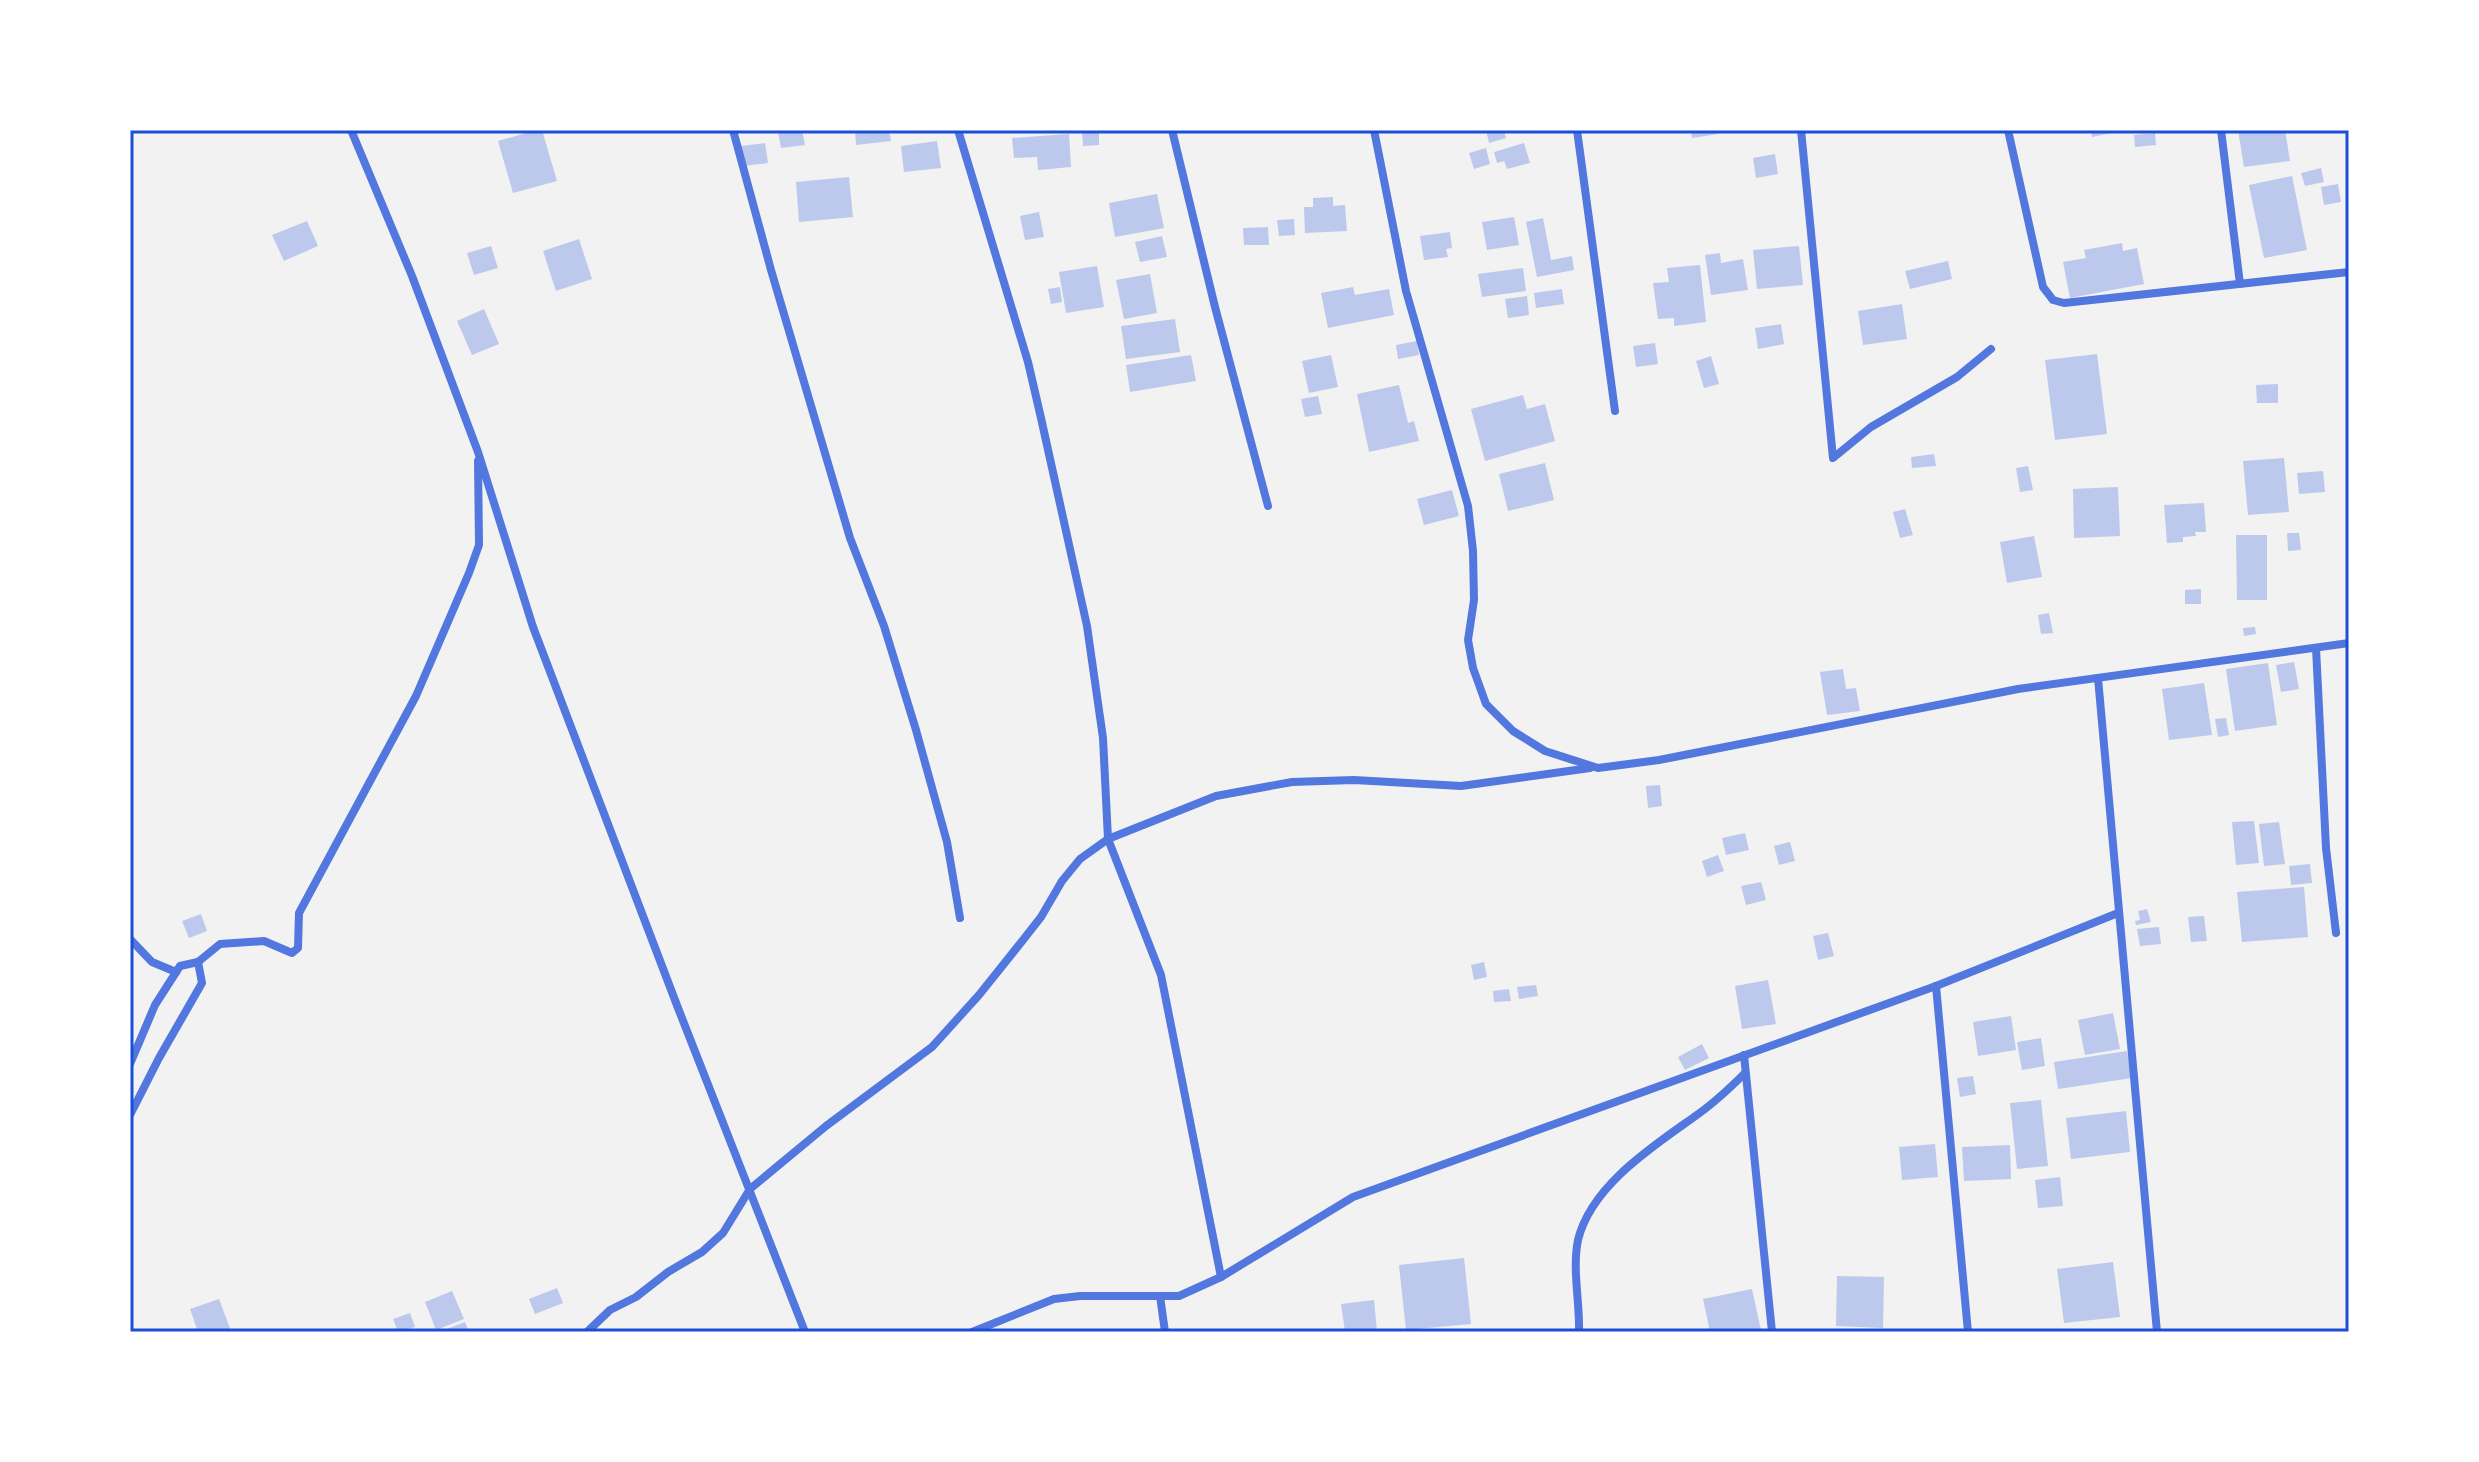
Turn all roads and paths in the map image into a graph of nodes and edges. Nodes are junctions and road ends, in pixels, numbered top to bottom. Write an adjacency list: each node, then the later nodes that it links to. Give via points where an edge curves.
1 (351, 130): 14 (street)
2 (733, 130): 22 (street, via 850,538 916,730 947,842)
3 (958, 130): 20 (street, via 1028,362 1087,626 1103,738)
4 (1172, 130): 15 (street)
5 (1374, 130): 19 (street, via 1406,291 1468,506 1474,600 1468,640 1473,668 1486,704 1513,731 1545,751)
6 (1577, 130): 13 (street)
7 (1801, 130): 12 (street, via 1833,458)
8 (2008, 130): 11 (street, via 2043,287 2053,300)
9 (2221, 130): 11 (street)
10 (2349, 272): 11 (street)
11 (2240, 284)
12 (1991, 349)
13 (1615, 411)
14 (478, 452): 25 (street, via 479,545 469,573 416,696 299,913 298,948 292,953 264,941 220,944); 32 (street, via 533,627)
15 (1268, 506)
16 (2349, 643): 17 (street)
17 (2316, 648): 18 (street); 23 (street, via 2326,848)
18 (2098, 678): 19 (street); 21 (street)
19 (1598, 768): 20 (street, via 1461,786 1292,782 1216,796)
20 (1108, 839): 32 (street, via 1080,859 1023,940 932,1047); 33 (street, via 1161,975)
21 (2118, 913): 27 (street); 42 (street)
22 (960, 918)
23 (2336, 933)
24 (130, 939): 26 (street, via 152,962)
25 (198, 962): 26 (street); 31 (street, via 202,983)
26 (176, 972): 29 (street, via 155,1005)
27 (1936, 986): 28 (street); 41 (street)
28 (1744, 1055): 30 (street); 33 (street, via 1353,1197)
29 (130, 1064)
30 (1745, 1073): 39 (street, via 1634,1161 1590,1213 1578,1240); 40 (street)
31 (130, 1115)
32 (750, 1189): 35 (street, via 723,1233 702,1252 610,1310); 36 (street)
33 (1221, 1277): 34 (street, via 1179,1296)
34 (1160, 1296): 37 (street, via 1054,1299); 38 (street)
35 (587, 1332)
36 (805, 1332)
37 (972, 1332)
38 (1165, 1332)
39 (1579, 1332)
40 (1772, 1332)
41 (1968, 1332)
42 (2157, 1332)

